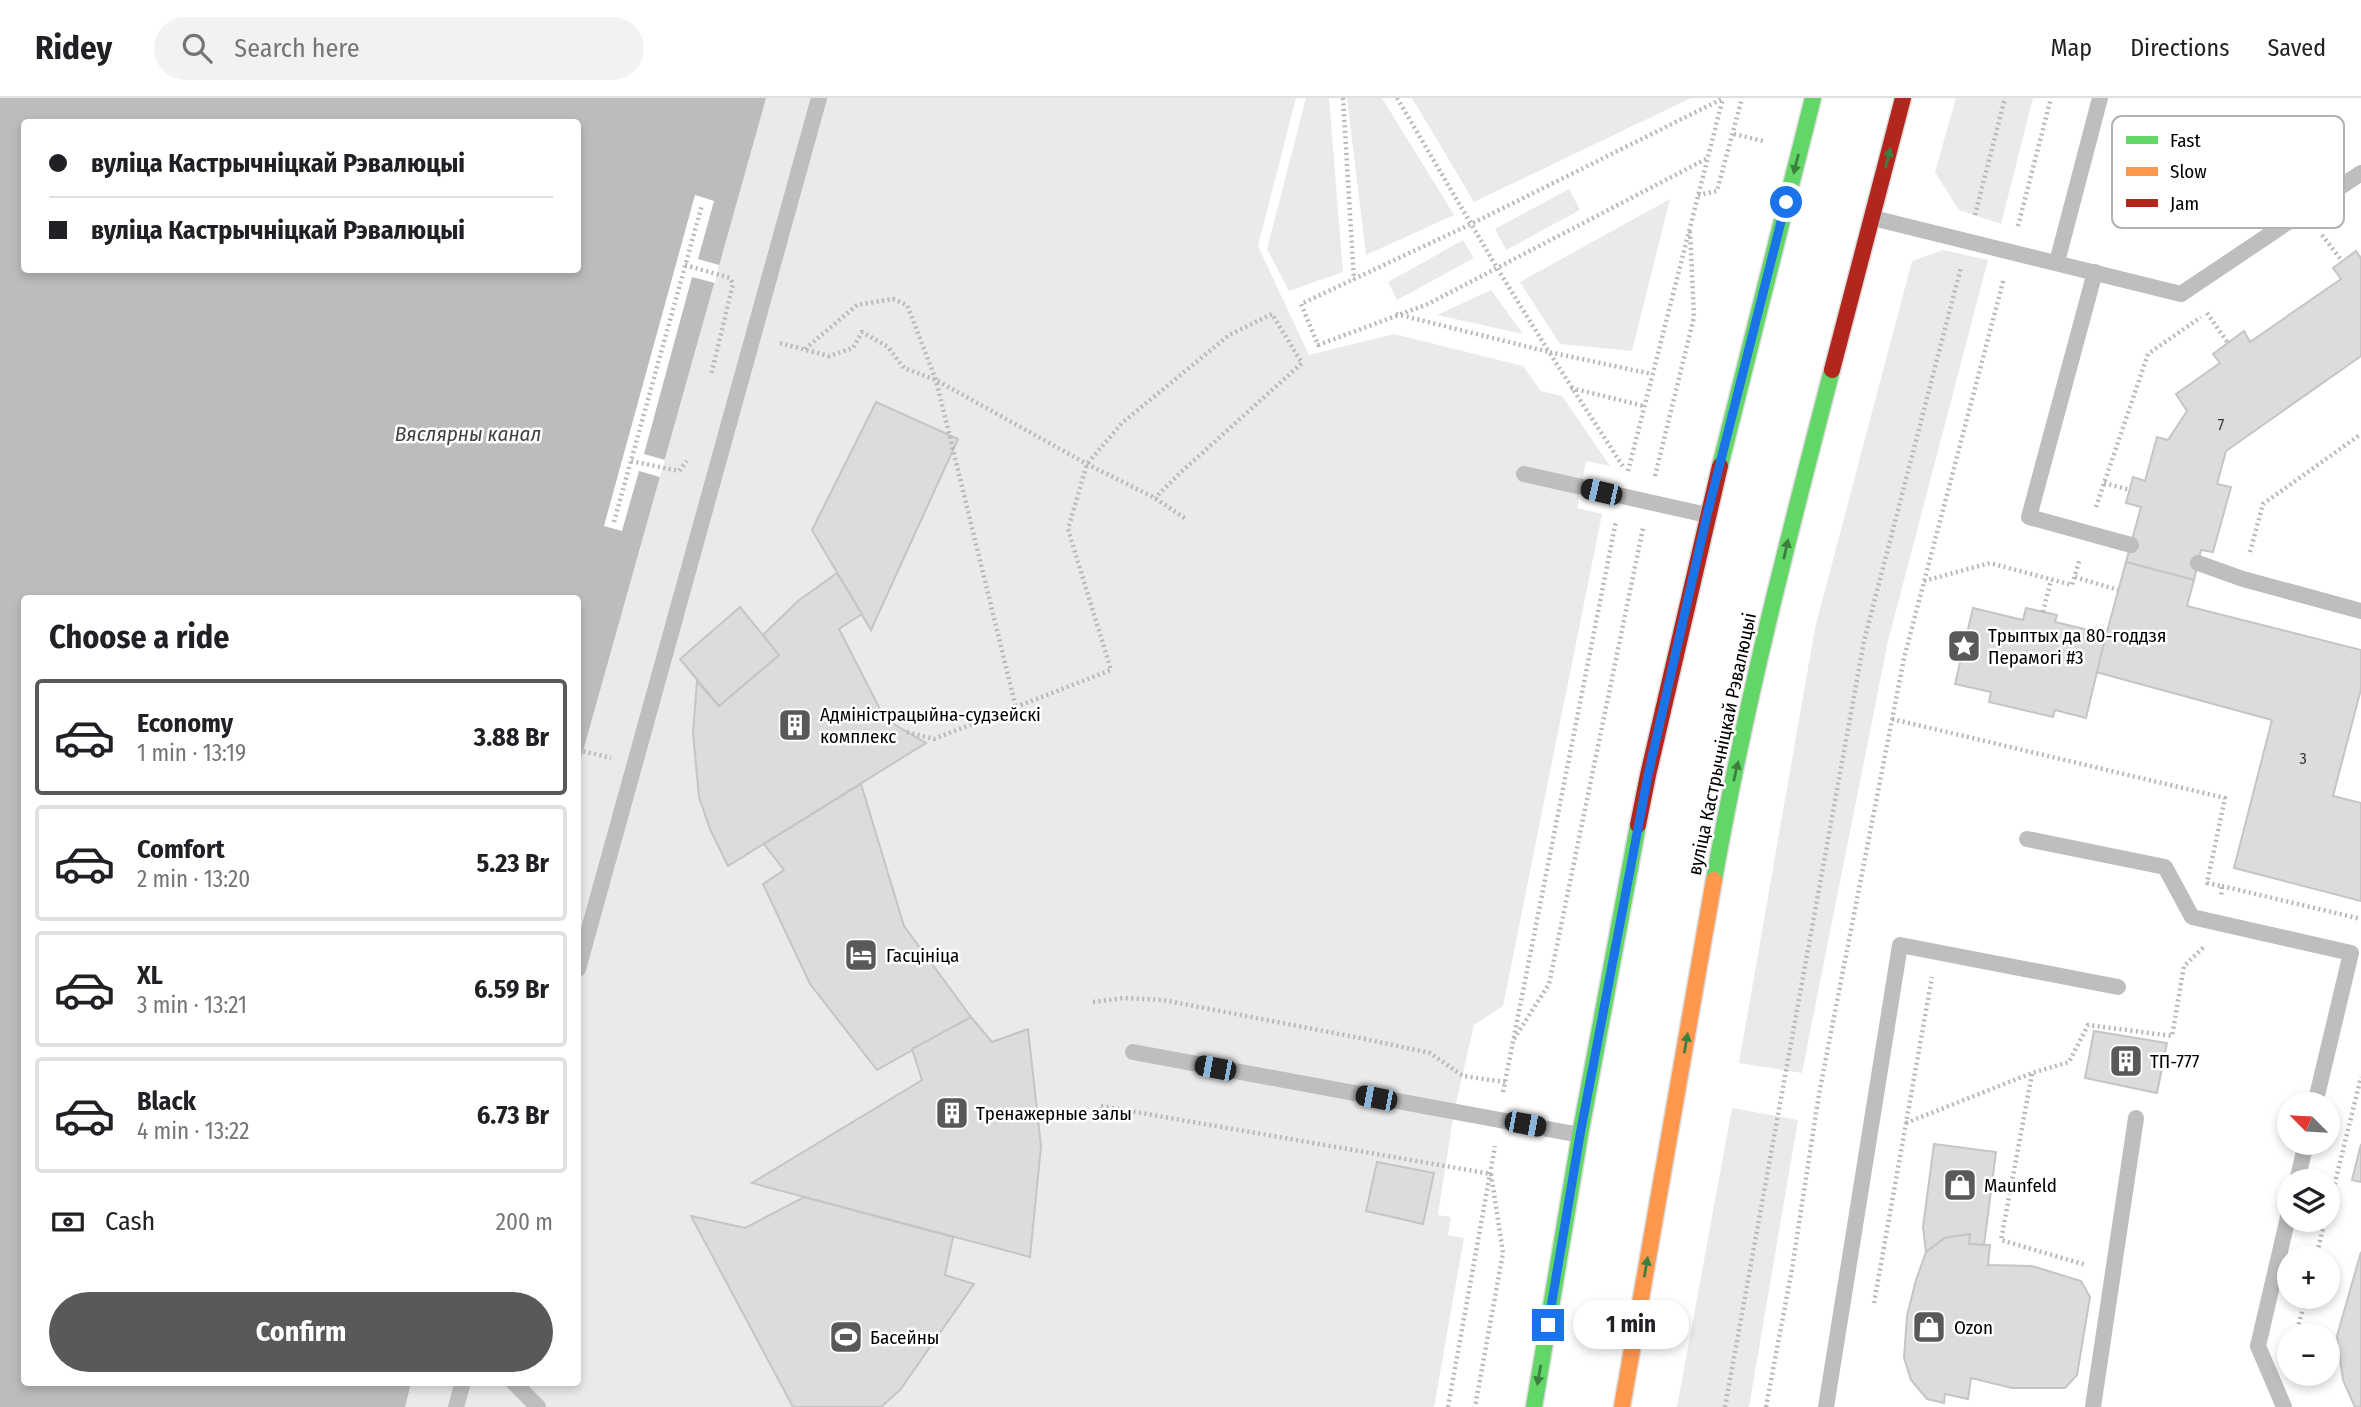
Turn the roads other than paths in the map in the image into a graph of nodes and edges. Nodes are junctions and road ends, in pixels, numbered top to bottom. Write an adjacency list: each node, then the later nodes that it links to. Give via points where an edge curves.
1 (819, 98): 18 (lane)
2 (1813, 98): 12 (highway, one-way to 12)
3 (1903, 98): 7 (highway, вуліца Кастрычніцкай Рэвалюцыі, one-way to 3)
4 (2100, 98): 9 (lane)
5 (2361, 173): 6 (lane)
6 (2344, 184)
7 (1872, 218): 9 (lane); 30 (highway, вуліца Кастрычніцкай Рэвалюцыі, one-way to 7, via 1726,818 1789,536)
8 (2279, 228): 10 (lane, via 2181,294)
9 (2057, 262): 10 (lane)
10 (2095, 272): 13 (lane, via 2029,517)
11 (1524, 474): 12 (lane)
12 (1707, 515): 23 (highway, via 1648,775)
13 (2131, 545)
14 (2198, 563): 15 (lane)
15 (2361, 611)
16 (2027, 839): 17 (lane, via 2165,867 2192,917)
17 (2356, 954): 21 (lane)
18 (581, 958)
19 (2118, 987): 31 (lane, via 1900,945)
20 (1133, 1052): 23 (lane)
21 (2318, 1092)
22 (2136, 1118): 32 (lane)
23 (1580, 1135): 29 (highway, one-way to 29)
24 (2285, 1232): 33 (lane, via 2258,1346)
25 (462, 1386): 27 (lane)
26 (517, 1386): 28 (lane)
27 (456, 1407)
28 (538, 1407)
29 (1534, 1407)
30 (1622, 1407)
31 (1826, 1407)
32 (2093, 1407)
33 (2284, 1407)

